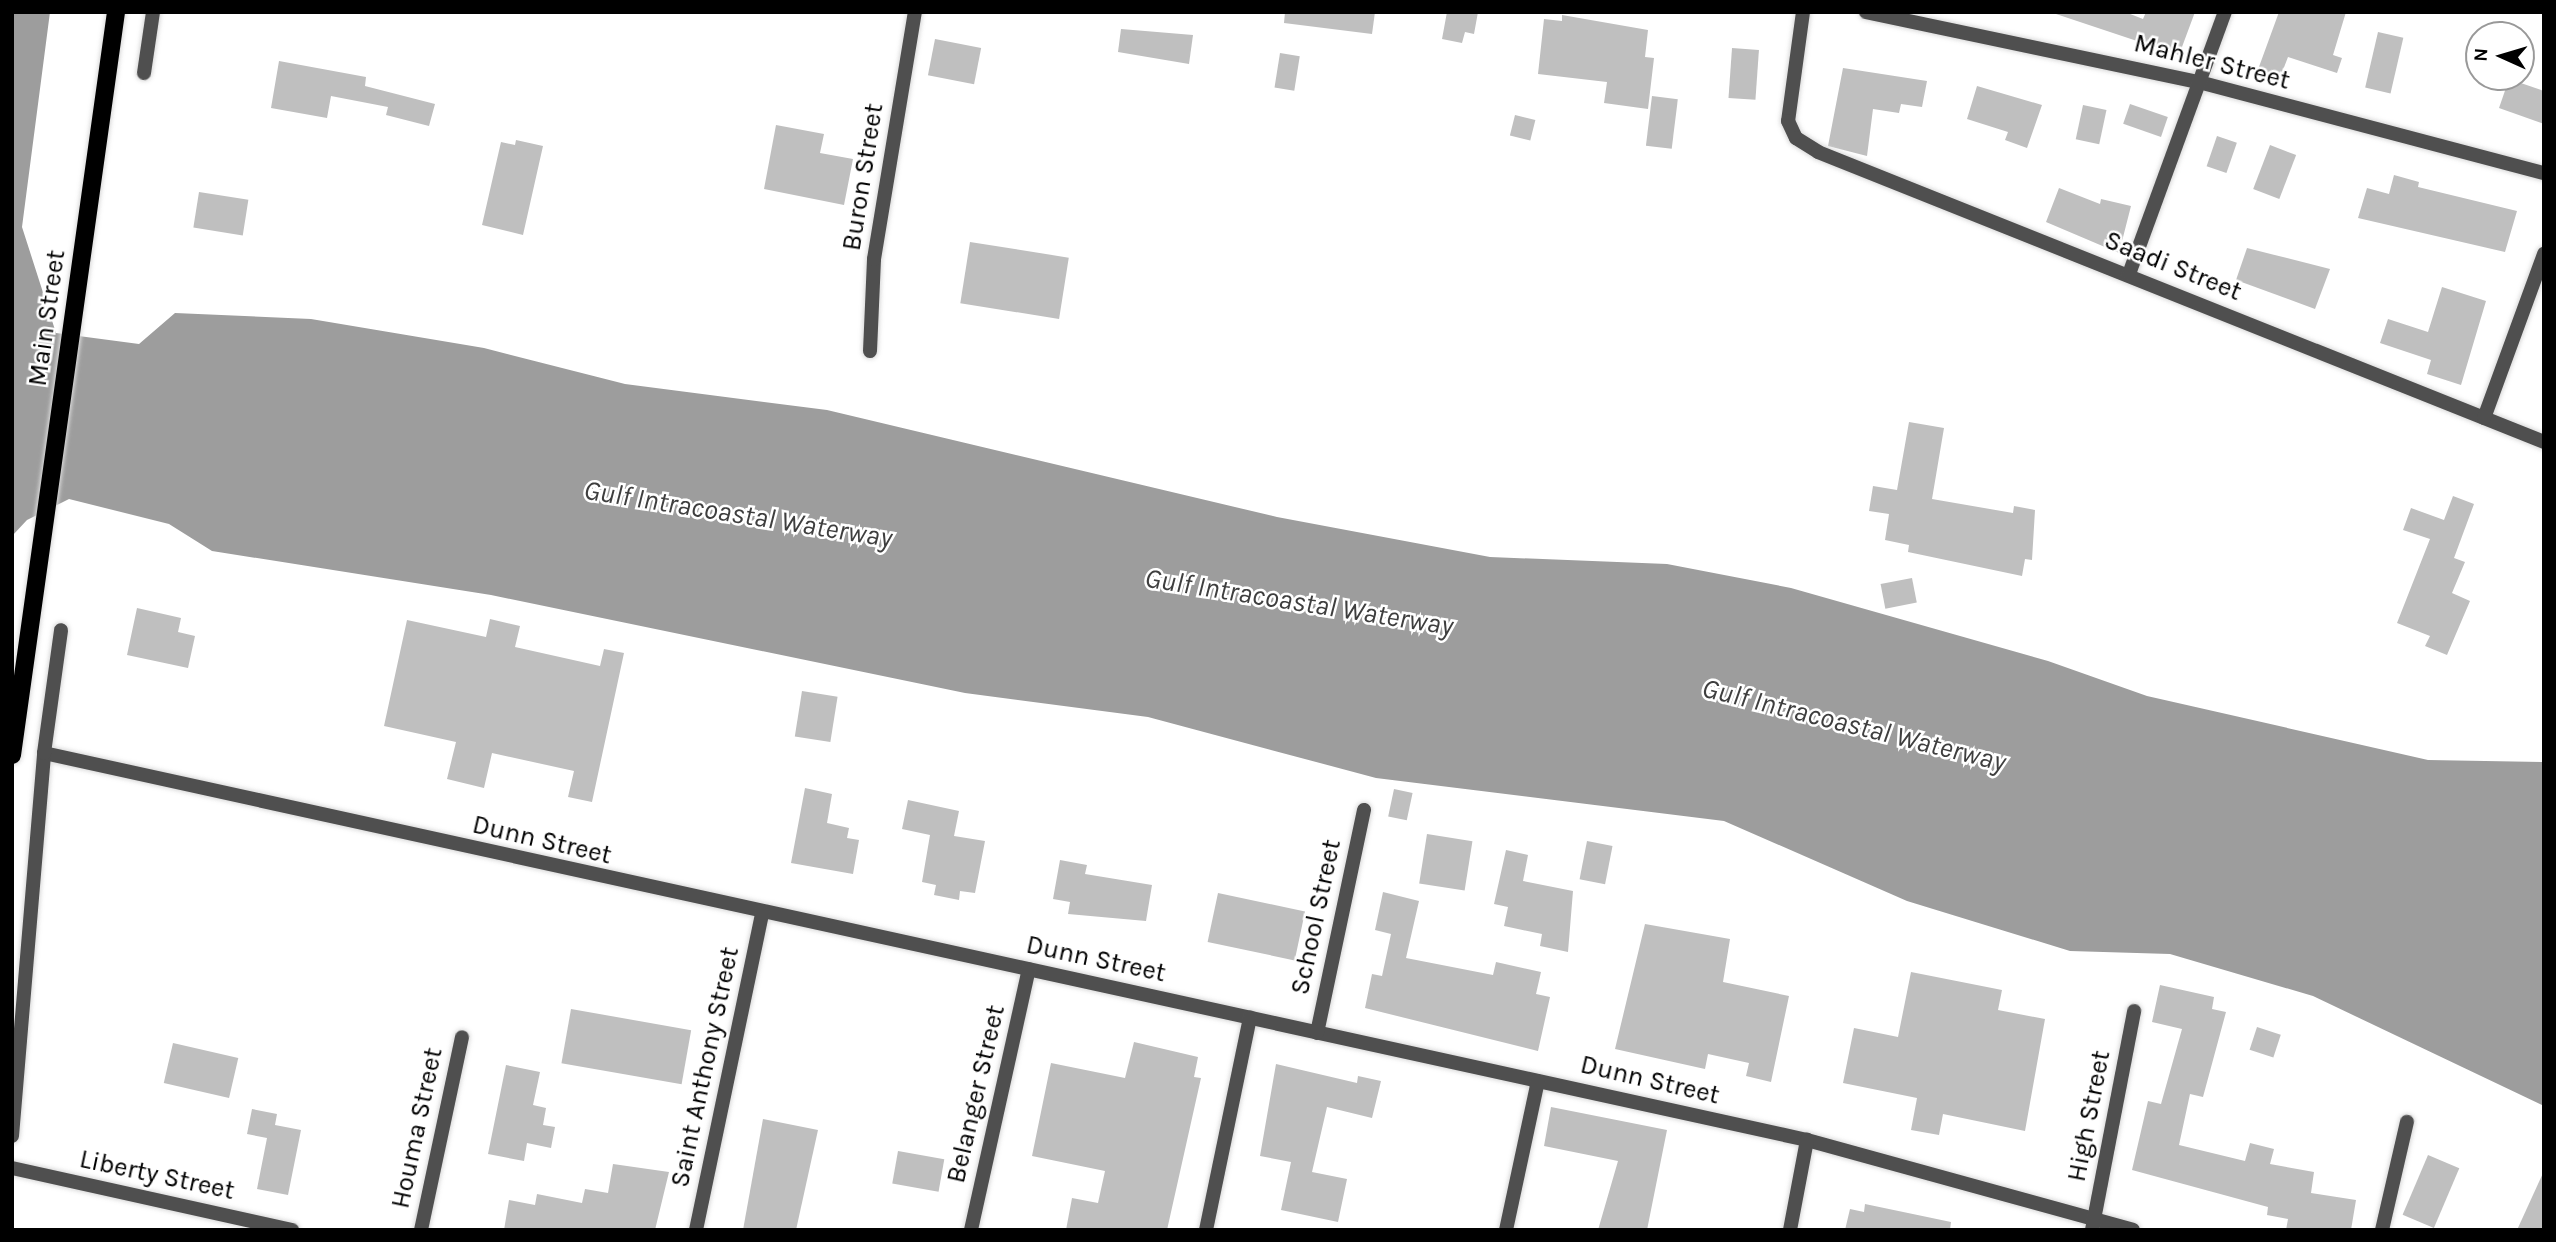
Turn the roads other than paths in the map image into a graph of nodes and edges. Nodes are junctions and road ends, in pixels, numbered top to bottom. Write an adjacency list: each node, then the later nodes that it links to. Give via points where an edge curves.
1 (116, 12): 17 (main road, Main Street)
2 (153, 12): 7 (street)
3 (915, 12): 12 (street, Buron Street, via 870,294)
4 (1803, 12): 11 (street, Saadi Street, via 1791,127 1818,152)
5 (1866, 12): 8 (street, Mahler Street)
6 (2225, 12): 8 (street)
7 (144, 73)
8 (2199, 82): 9 (street, Mahler Street); 11 (street)
9 (2544, 173)
10 (2544, 254): 13 (street)
11 (2129, 274): 13 (street, Saadi Street)
12 (870, 351)
13 (2484, 418): 14 (street, Saadi Street)
14 (2544, 442)
15 (61, 630): 16 (street)
16 (44, 752): 19 (street, Dunn Street); 27 (street)
17 (12, 755)
18 (1364, 810): 23 (street, School Street)
19 (762, 914): 20 (street, Dunn Street); 33 (street, Saint Anthony Street)
20 (1029, 969): 22 (street, Dunn Street); 34 (street, Belanger Street)
21 (2134, 1011): 30 (street, High Street)
22 (1250, 1017): 23 (street, Dunn Street); 35 (street)
23 (1317, 1033): 25 (street, Dunn Street)
24 (462, 1037): 32 (street, Houma Street)
25 (1538, 1081): 28 (street, Dunn Street); 36 (street)
26 (2407, 1122): 39 (street)
27 (12, 1136)
28 (1807, 1140): 30 (street, Dunn Street); 37 (street)
29 (12, 1168): 31 (street, Liberty Street)
30 (2094, 1223): 38 (street, Dunn Street)
31 (292, 1230)
32 (421, 1230)
33 (696, 1230)
34 (971, 1230)
35 (1206, 1230)
36 (1506, 1230)
37 (1790, 1230)
38 (2133, 1230)
39 (2382, 1230)

